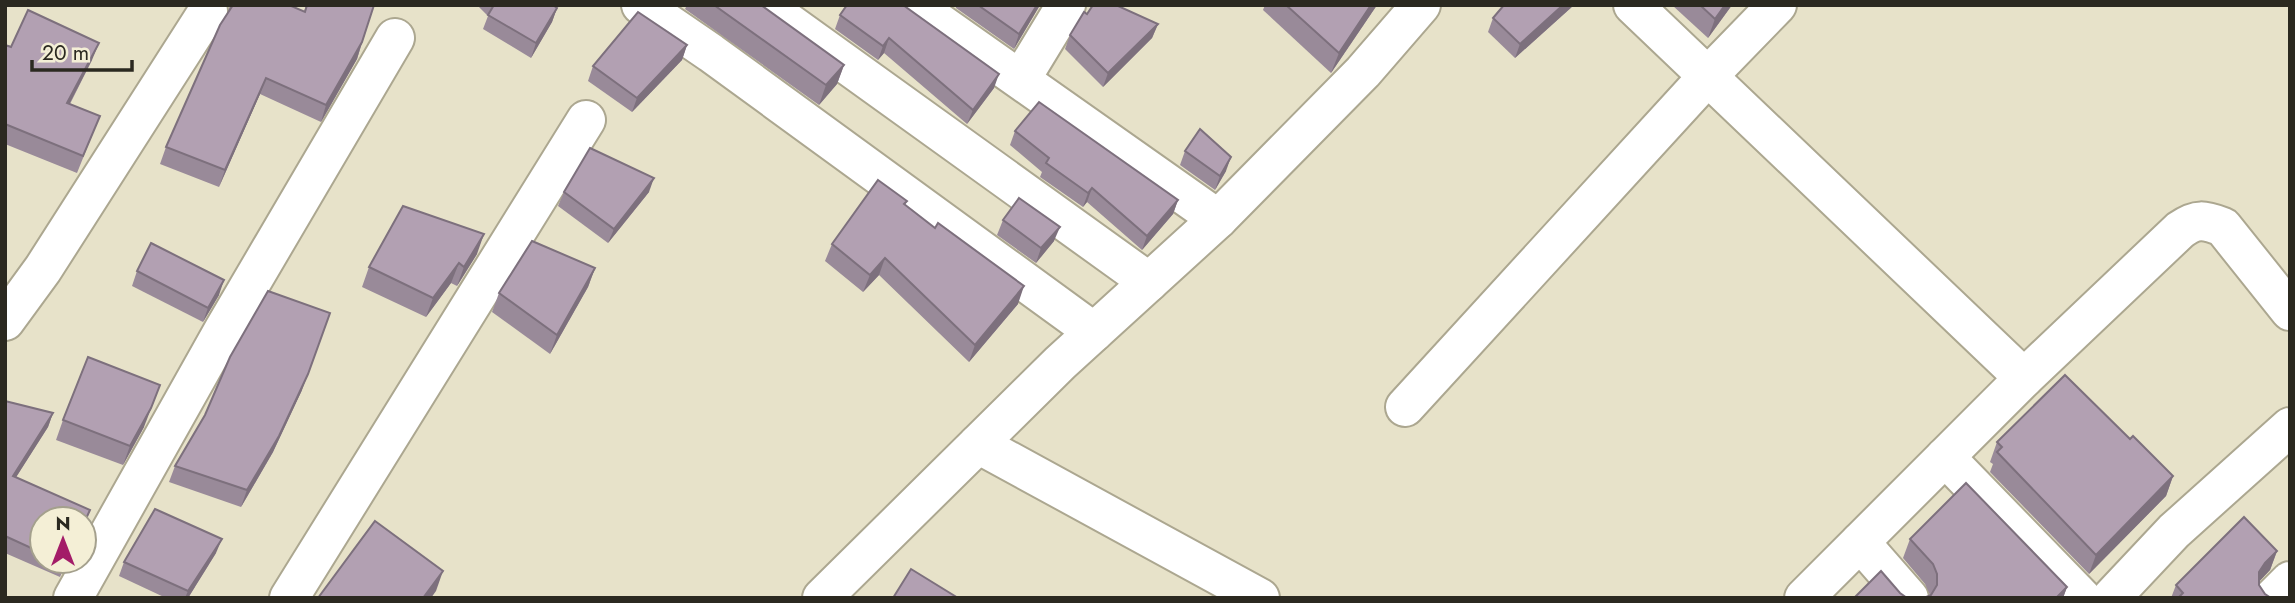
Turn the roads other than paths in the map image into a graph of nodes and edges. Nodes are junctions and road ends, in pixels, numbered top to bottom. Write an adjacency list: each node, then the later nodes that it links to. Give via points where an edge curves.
1 (641, 5): 17 (street)
2 (764, 5): 14 (street)
3 (914, 5): 11 (street)
4 (1066, 5): 11 (street)
5 (1422, 5): 13 (street, via 1363,72)
6 (1633, 5): 10 (street)
7 (1777, 5): 10 (street)
8 (208, 11): 16 (street)
9 (395, 38): 26 (street, via 224,328)
10 (1708, 76): 18 (street); 19 (street)
11 (1021, 79): 13 (street)
12 (586, 120): 27 (street)
13 (1218, 219): 14 (street)
14 (1149, 282): 17 (street)
15 (2290, 311): 18 (street, via 2223,227 2193,221)
16 (5, 321)
17 (1094, 332): 21 (street)
18 (2024, 378): 22 (street)
19 (1405, 407)
20 (2290, 427): 25 (street, via 2174,531)
21 (978, 444): 28 (street); 29 (street)
22 (1945, 457): 23 (street); 32 (street)
23 (1860, 542): 30 (street); 31 (street)
24 (2290, 581): 33 (street)
25 (2125, 593)
26 (73, 598)
27 (289, 598)
28 (822, 598)
29 (1260, 598)
30 (1804, 598)
31 (1909, 598)
32 (2082, 598)
33 (2273, 598)

